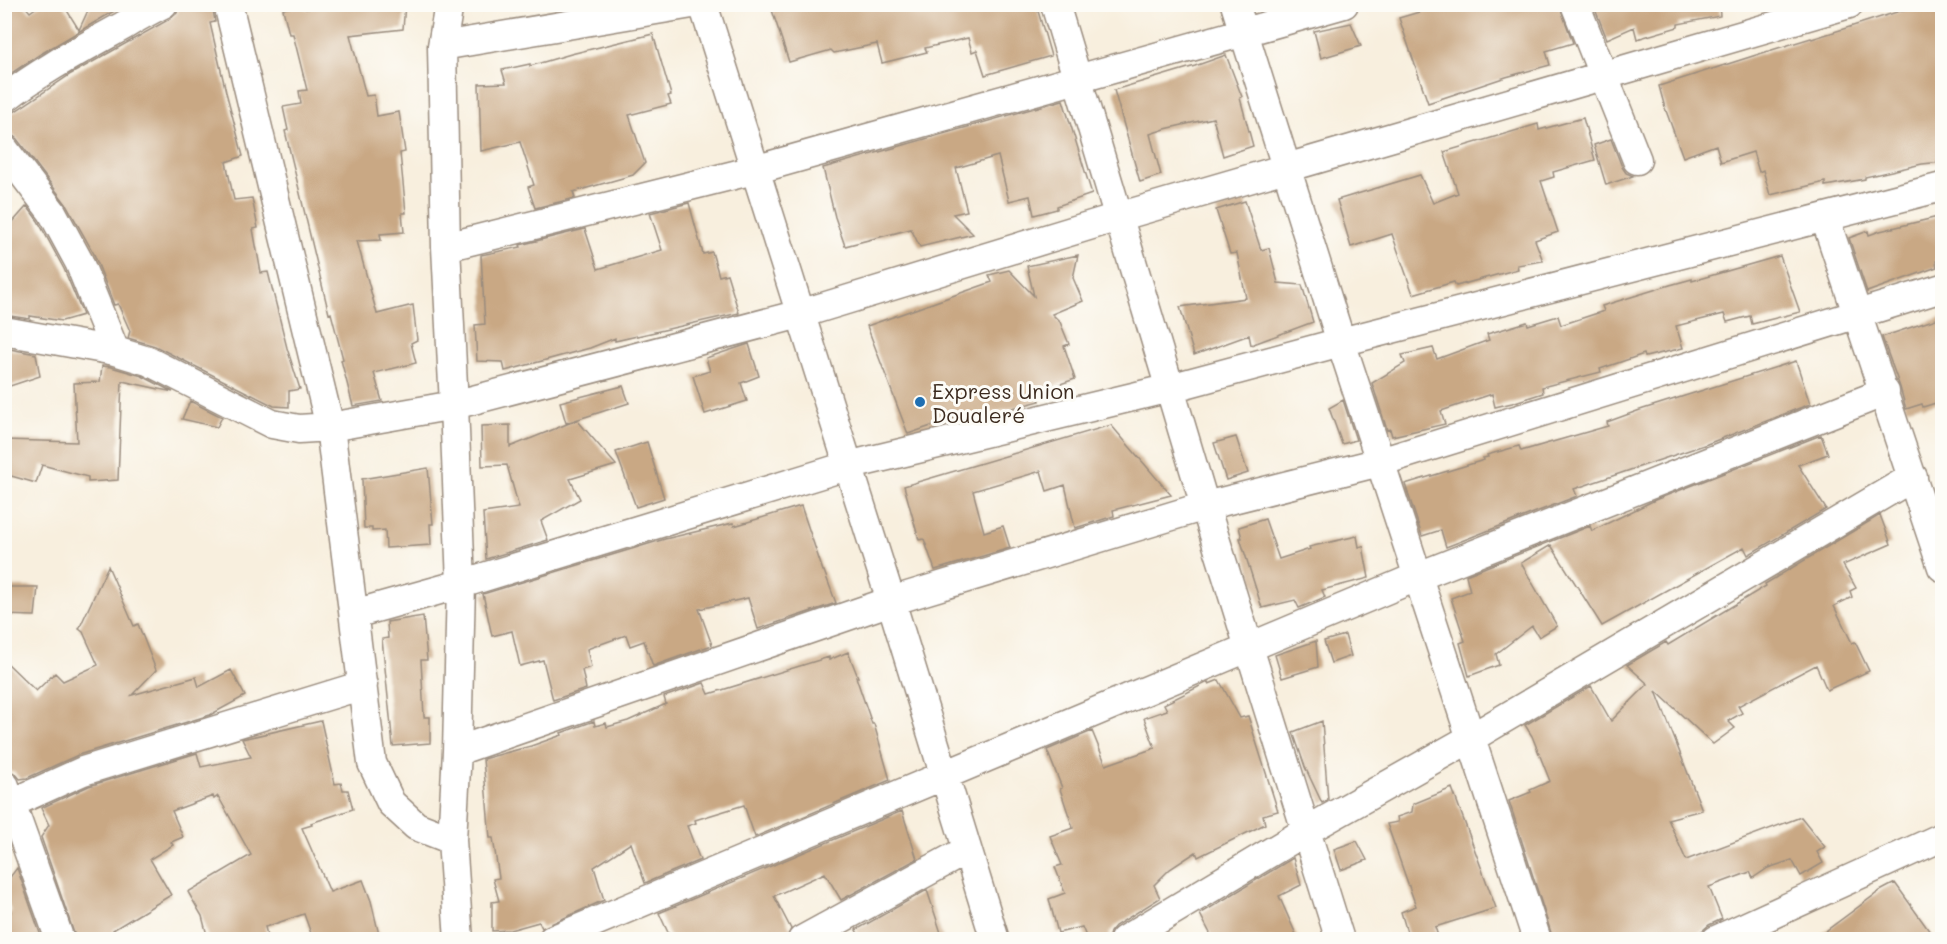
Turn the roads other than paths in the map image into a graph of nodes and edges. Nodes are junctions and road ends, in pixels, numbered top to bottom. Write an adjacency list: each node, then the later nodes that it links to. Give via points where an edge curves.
1 (163, 4): 15 (street, via 88,44)
2 (228, 4): 33 (street)
3 (449, 4): 12 (street)
4 (692, 4): 12 (street)
5 (703, 4): 19 (street)
6 (1055, 4): 14 (street)
7 (1235, 4): 11 (street)
8 (1344, 4): 11 (street)
9 (1575, 4): 13 (street)
10 (1849, 4): 13 (street)
11 (1243, 32): 14 (street); 18 (street)
12 (442, 46): 23 (street)
13 (1604, 76): 17 (street); 18 (street)
14 (1078, 80): 19 (street); 21 (street)
15 (4, 99)
16 (4, 149): 29 (street, via 52,212 79,262)
17 (1636, 160)
18 (1286, 168): 21 (street); 28 (street)
19 (754, 170): 23 (street); 25 (street)
20 (1942, 187): 22 (street)
21 (1118, 217): 25 (street); 30 (street)
22 (1825, 218): 26 (street); 28 (street)
23 (446, 247): 32 (street)
24 (1942, 288): 26 (street)
25 (800, 314): 32 (street); 35 (street)
26 (1858, 314): 31 (street); 34 (street)
27 (4, 331): 29 (street)
28 (1341, 342): 30 (street); 34 (street)
29 (115, 351): 33 (street, via 148,361 272,424 299,429)
30 (1170, 388): 35 (street); 37 (street)
31 (1885, 392): 36 (street); 39 (street)
32 (454, 405): 33 (street); 40 (street)
33 (330, 427): 42 (street)
34 (1380, 462): 37 (street); 39 (street)
35 (847, 466): 40 (street); 41 (street)
36 (1913, 477): 38 (street); 45 (street)
37 (1205, 506): 41 (street); 43 (street)
38 (1942, 567)
39 (1419, 576): 43 (street); 45 (street)
40 (461, 584): 42 (street); 46 (street)
41 (891, 601): 46 (street); 47 (street)
42 (354, 614): 44 (street)
43 (1249, 646): 47 (street); 49 (street)
44 (363, 685): 48 (street); 51 (street, via 372,763 391,803 416,826)
45 (1471, 738): 49 (street); 60 (street)
46 (457, 750): 51 (street)
47 (944, 776): 52 (street); 55 (street)
48 (8, 793): 53 (street)
49 (1306, 831): 58 (street); 59 (street)
50 (1942, 837): 61 (street)
51 (452, 840): 54 (street)
52 (967, 850): 56 (street); 57 (street)
53 (60, 939)
54 (459, 939)
55 (552, 939)
56 (802, 939)
57 (995, 939)
58 (1124, 939)
59 (1340, 939)
60 (1538, 939)
61 (1716, 939)

